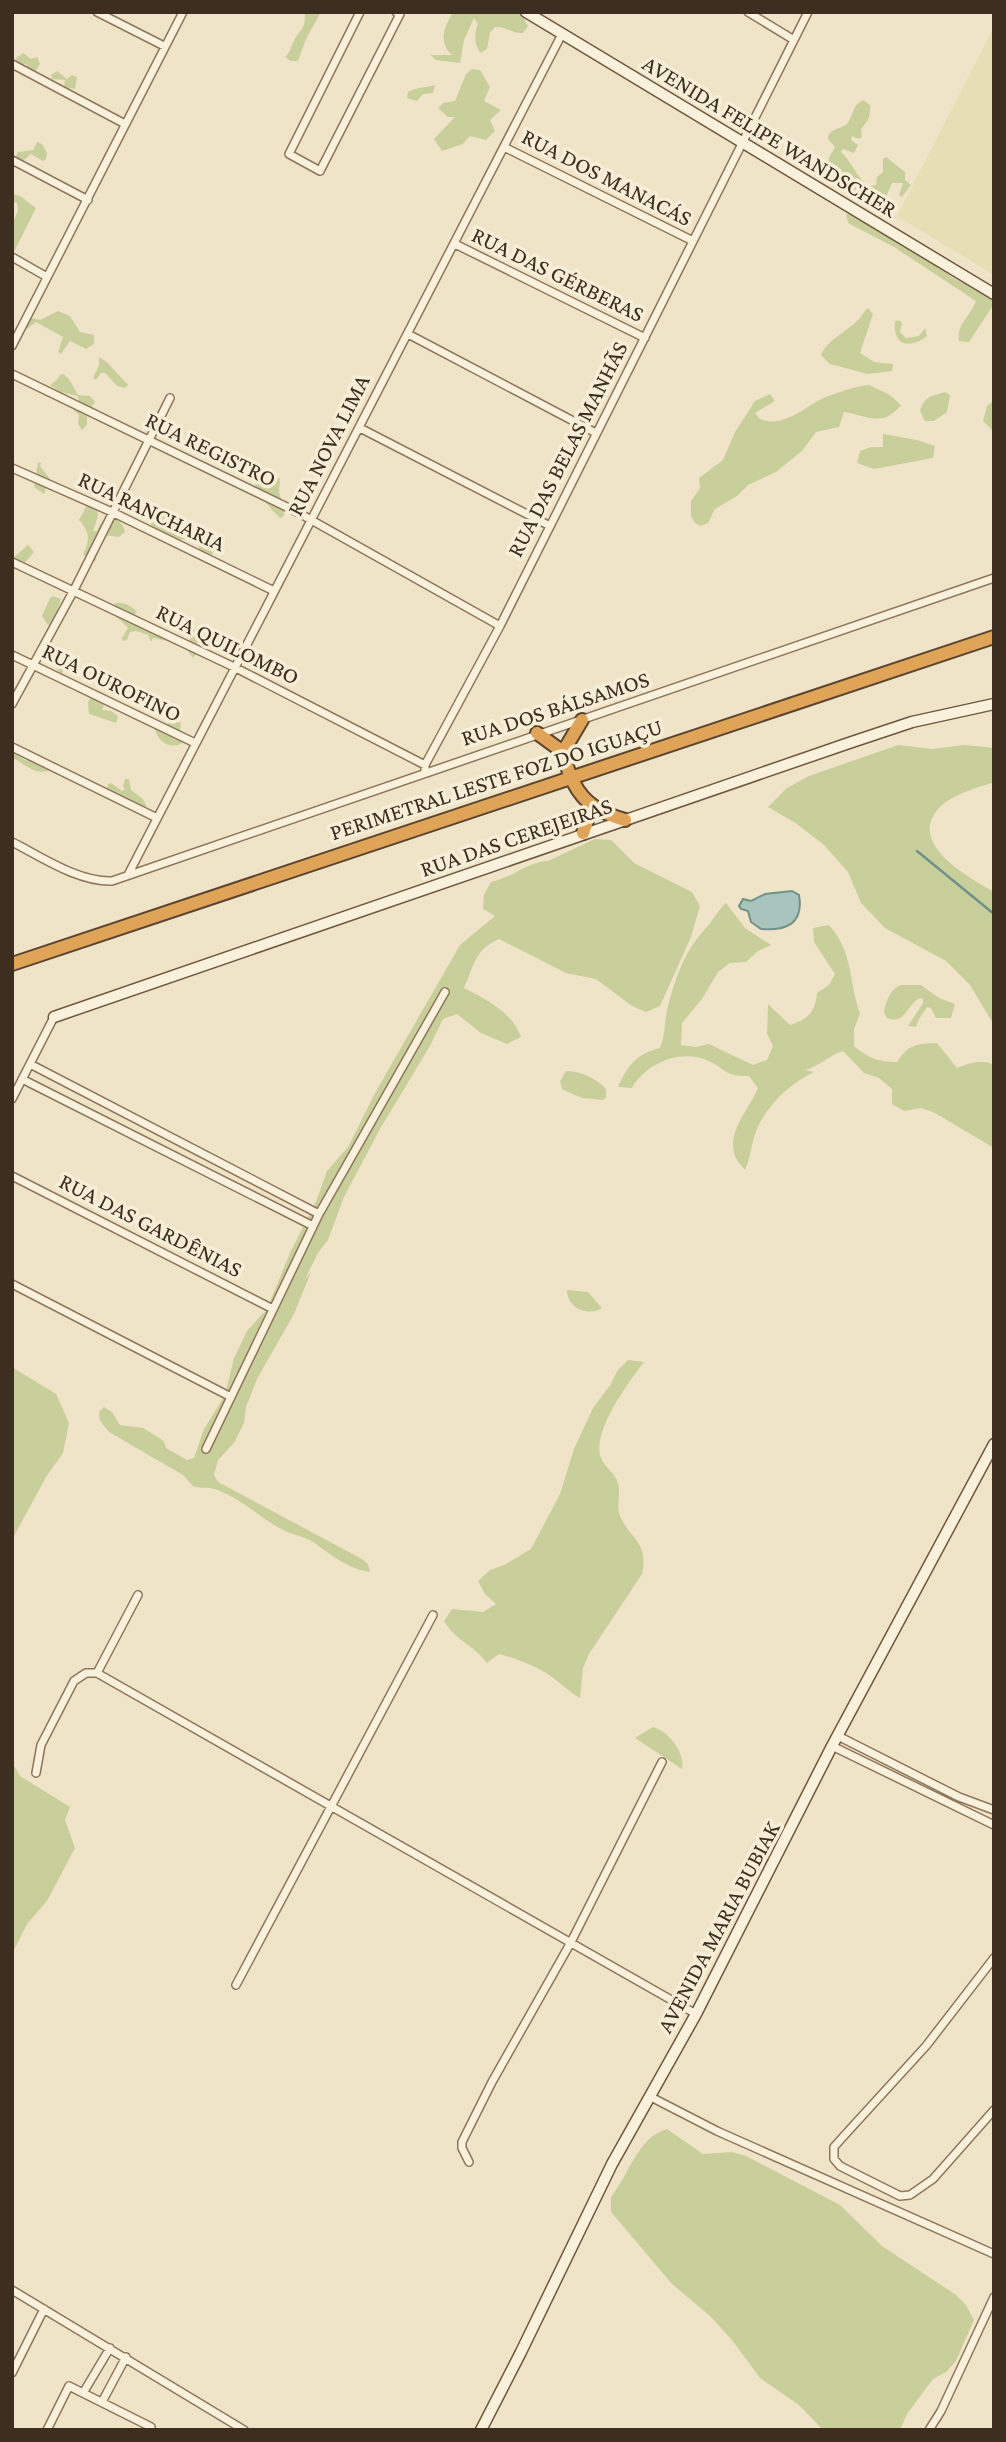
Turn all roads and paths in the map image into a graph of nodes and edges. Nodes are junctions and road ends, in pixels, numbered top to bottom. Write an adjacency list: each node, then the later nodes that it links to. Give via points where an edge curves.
1 (97, 12): 10 (street)
2 (183, 12): 10 (street)
3 (360, 12): 4 (street, via 289,154 320,171 400,14)
4 (396, 12)
5 (526, 12): 8 (street, AVENIDA FELIPE WANDSCHER)
6 (748, 12): 9 (street)
7 (808, 12): 9 (street, RUA DAS BELAS MANHÃS)
8 (562, 34): 13 (street, AVENIDA FELIPE WANDSCHER); 14 (street, RUA NOVA LIMA)
9 (794, 40): 13 (street, RUA DAS BELAS MANHÃS)
10 (164, 46): 12 (street)
11 (12, 64): 12 (street)
12 (125, 124): 16 (street)
13 (744, 143): 17 (street, RUA DAS BELAS MANHÃS); 21 (street, AVENIDA FELIPE WANDSCHER)
14 (504, 147): 17 (street, RUA DOS MANACÁS); 18 (street, RUA NOVA LIMA)
15 (12, 160): 16 (street)
16 (88, 200): 20 (street)
17 (693, 242): 23 (street, RUA DAS BELAS MANHÃS)
18 (455, 244): 22 (street, RUA NOVA LIMA); 23 (street, RUA DAS GÉRBERAS)
19 (12, 257): 20 (street)
20 (47, 277): 24 (street)
21 (994, 294)
22 (408, 334): 27 (street, RUA NOVA LIMA); 28 (street)
23 (645, 338): 28 (street, RUA DAS BELAS MANHÃS)
24 (12, 346)
25 (12, 374): 29 (street, RUA REGISTRO)
26 (170, 398): 29 (street)
27 (359, 428): 32 (street, RUA NOVA LIMA); 33 (street)
28 (597, 433): 33 (street, RUA DAS BELAS MANHÃS)
29 (148, 441): 31 (street); 32 (street, RUA REGISTRO)
30 (12, 468): 31 (street, RUA RANCHARIA)
31 (112, 512): 36 (street); 37 (street, RUA RANCHARIA)
32 (312, 519): 37 (street, RUA NOVA LIMA); 38 (street, RUA REGISTRO)
33 (550, 526): 38 (street, RUA DAS BELAS MANHÃS)
34 (12, 562): 36 (street, RUA QUILOMBO)
35 (994, 578): 45 (street, RUA DOS BÁLSAMOS)
36 (74, 590): 41 (street); 42 (street, RUA QUILOMBO)
37 (274, 591): 42 (street, RUA NOVA LIMA)
38 (500, 625): 50 (street, RUA DAS BELAS MANHÃS)
39 (994, 637): 51 (highway, PERIMETRAL LESTE FOZ DO IGUAÇU)
40 (12, 655): 41 (street, RUA OUROFINO)
41 (32, 665): 43 (street); 47 (street, RUA OUROFINO)
42 (236, 668): 47 (street, RUA NOVA LIMA); 50 (street, RUA QUILOMBO)
43 (12, 704)
44 (994, 704): 54 (street, RUA DAS CEREJEIRAS, via 880,732)
45 (582, 720): 46 (street, RUA DOS BÁLSAMOS); 49 (highway)
46 (537, 733): 49 (highway); 50 (street, RUA DOS BÁLSAMOS)
47 (195, 743): 53 (street, RUA NOVA LIMA)
48 (12, 747): 53 (street)
49 (563, 752): 51 (highway)
50 (425, 769): 57 (street, RUA DOS BÁLSAMOS)
51 (569, 777): 52 (highway); 58 (highway, PERIMETRAL LESTE FOZ DO IGUAÇU)
52 (589, 804): 54 (highway); 55 (highway)
53 (157, 818): 57 (street, RUA NOVA LIMA)
54 (625, 820): 55 (street, RUA DAS CEREJEIRAS)
55 (583, 833): 60 (street, RUA DAS CEREJEIRAS)
56 (12, 842): 57 (street, RUA DOS BÁLSAMOS, via 98,881)
57 (129, 874)
58 (12, 964)
59 (446, 992): 65 (street)
60 (54, 1017): 61 (street)
61 (30, 1064): 62 (street); 65 (street)
62 (22, 1079): 63 (street); 66 (street)
63 (12, 1099)
64 (12, 1176): 68 (street, RUA DAS GARDÊNIAS)
65 (318, 1214): 66 (street)
66 (313, 1226): 68 (street)
67 (12, 1284): 69 (street)
68 (273, 1309): 69 (street)
69 (231, 1396): 71 (street)
70 (994, 1444): 75 (street, AVENIDA MARIA BUBIAK)
71 (206, 1449)
72 (138, 1595): 74 (street)
73 (433, 1615): 79 (street)
74 (97, 1673): 78 (street, via 86,1673 74,1681 41,1745); 79 (street)
75 (838, 1736): 76 (street, AVENIDA MARIA BUBIAK); 80 (street)
76 (832, 1746): 81 (street); 85 (street, AVENIDA MARIA BUBIAK)
77 (662, 1762): 82 (street)
78 (36, 1773)
79 (333, 1807): 82 (street); 84 (street)
80 (994, 1810)
81 (994, 1825)
82 (570, 1944): 85 (street); 88 (street, via 473,2118 462,2148)
83 (994, 1958): 87 (street, via 926,2046 834,2147 834,2159 900,2196 910,2195 933,2179)
84 (236, 1985)
85 (696, 2014): 86 (street, AVENIDA MARIA BUBIAK)
86 (649, 2096): 89 (street, via 717,2132); 101 (street, AVENIDA MARIA BUBIAK)
87 (994, 2110)
88 (469, 2162)
89 (994, 2255)
90 (12, 2290): 92 (street)
91 (994, 2297): 102 (street)
92 (44, 2309): 93 (street); 95 (street)
93 (110, 2348): 94 (street); 96 (street)
94 (126, 2357): 97 (street); 100 (street)
95 (12, 2373)
96 (83, 2393): 97 (street); 98 (street, via 69,2386)
97 (102, 2402): 99 (street, via 151,2427)
98 (47, 2430)
99 (149, 2430)
100 (244, 2430)
101 (481, 2430)
102 (929, 2430)

